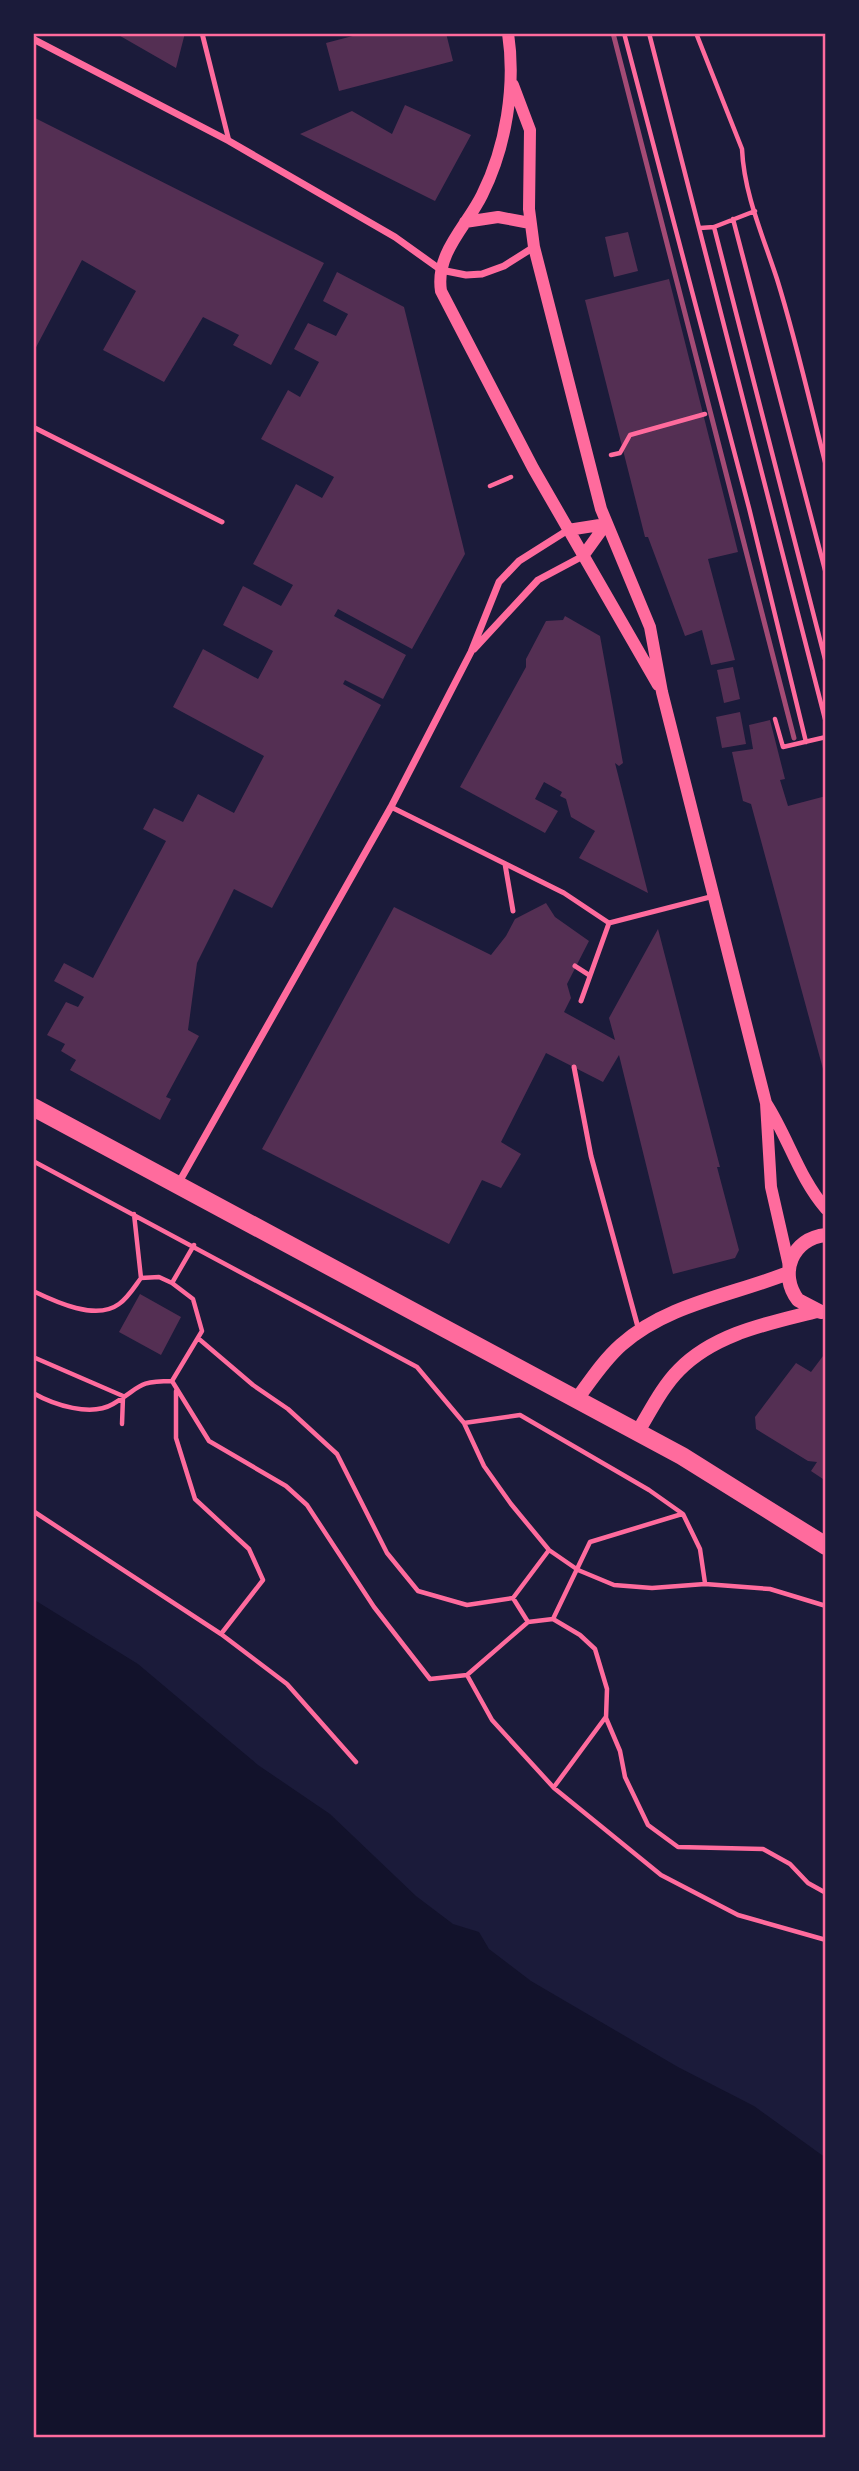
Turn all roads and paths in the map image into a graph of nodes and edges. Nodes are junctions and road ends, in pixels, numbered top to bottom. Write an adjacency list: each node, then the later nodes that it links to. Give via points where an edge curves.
1 (202, 33): 8 (lane)
2 (508, 33): 7 (street)
3 (624, 33): 32 (path)
4 (649, 33): 14 (path)
5 (696, 33): 9 (path, via 742,149)
6 (33, 39): 8 (street)
7 (513, 85): 11 (street, via 492,171); 12 (street, via 530,130)
8 (229, 141): 16 (street, via 386,232)
9 (755, 211): 10 (path); 20 (path)
10 (733, 219): 13 (path); 25 (path)
11 (464, 222): 12 (street, via 498,217); 16 (street)
12 (530, 223): 15 (street)
13 (714, 227): 14 (path); 27 (path)
14 (700, 228): 30 (path)
15 (534, 247): 16 (street, via 482,274); 22 (street)
16 (441, 270): 23 (street, via 439,284 446,305)
17 (705, 414): 19 (path, via 630,435)
18 (33, 428): 21 (lane)
19 (620, 453)
20 (826, 466)
21 (222, 522)
22 (606, 524): 23 (street); 24 (street); 28 (street, via 650,626)
23 (568, 530): 24 (street); 26 (street, via 531,551 505,573)
24 (583, 556): 26 (street, via 526,591); 28 (street)
25 (826, 574)
26 (471, 652): 33 (street)
27 (826, 663)
28 (662, 692): 35 (street)
29 (775, 719): 32 (path, via 783,747)
30 (826, 723)
31 (826, 737): 32 (path)
32 (806, 742)
33 (391, 807): 34 (lane); 45 (street)
34 (505, 864): 36 (lane); 37 (lane, via 564,893)
35 (714, 896): 37 (lane); 42 (street)
36 (513, 911)
37 (609, 923): 39 (lane)
38 (575, 966): 39 (lane)
39 (589, 975): 40 (lane)
40 (581, 1001)
41 (574, 1067): 55 (lane, via 591,1156)
42 (765, 1103): 46 (street); 50 (street, via 771,1187)
43 (33, 1107): 45 (main road)
44 (33, 1161): 47 (path)
45 (178, 1185): 62 (main road)
46 (826, 1209)
47 (134, 1214): 49 (path); 51 (path)
48 (826, 1235): 50 (main road, via 806,1241 795,1251)
49 (194, 1245): 52 (path); 63 (path, via 417,1367)
50 (788, 1270): 54 (main road, via 794,1294); 55 (main road, via 676,1312)
51 (141, 1278): 52 (path, via 159,1277); 53 (path, via 121,1303 96,1312)
52 (172, 1283): 56 (path, via 193,1299 202,1323)
53 (33, 1291)
54 (823, 1314): 65 (main road, via 743,1331 697,1356 673,1377)
55 (639, 1331): 62 (main road, via 608,1358)
56 (199, 1339): 58 (path); 72 (path, via 337,1454 387,1553 418,1591 467,1605)
57 (33, 1357): 61 (path)
58 (172, 1381): 59 (path); 61 (path, via 138,1384)
59 (176, 1391): 76 (path, via 176,1438 195,1499 249,1549 263,1580); 77 (path, via 209,1441 286,1486 307,1505 374,1607 430,1679)
60 (33, 1393): 61 (path, via 67,1406 97,1410)
61 (123, 1396): 64 (path)
62 (578, 1399): 65 (main road)
63 (464, 1423): 67 (path, via 520,1415); 69 (path, via 484,1466)
64 (122, 1424)
65 (637, 1433): 68 (main road)
66 (33, 1511): 76 (path)
67 (683, 1514): 70 (path, via 590,1542); 71 (path, via 700,1549)
68 (826, 1546)
69 (550, 1550): 70 (path); 72 (path)
70 (578, 1570): 71 (path, via 614,1585); 74 (path)
71 (705, 1584): 73 (path, via 770,1588)
72 (513, 1598): 75 (path)
73 (826, 1606)
74 (553, 1619): 75 (path); 78 (path, via 595,1649 607,1689)
75 (528, 1622): 77 (path)
76 (221, 1634): 79 (path, via 287,1684)
77 (467, 1675): 80 (path, via 492,1720)
78 (606, 1718): 80 (path); 81 (path, via 625,1777 648,1825 678,1847 763,1849)
79 (356, 1762)
80 (554, 1788): 82 (path, via 661,1875 738,1914)
81 (826, 1893)
82 (826, 1940)

